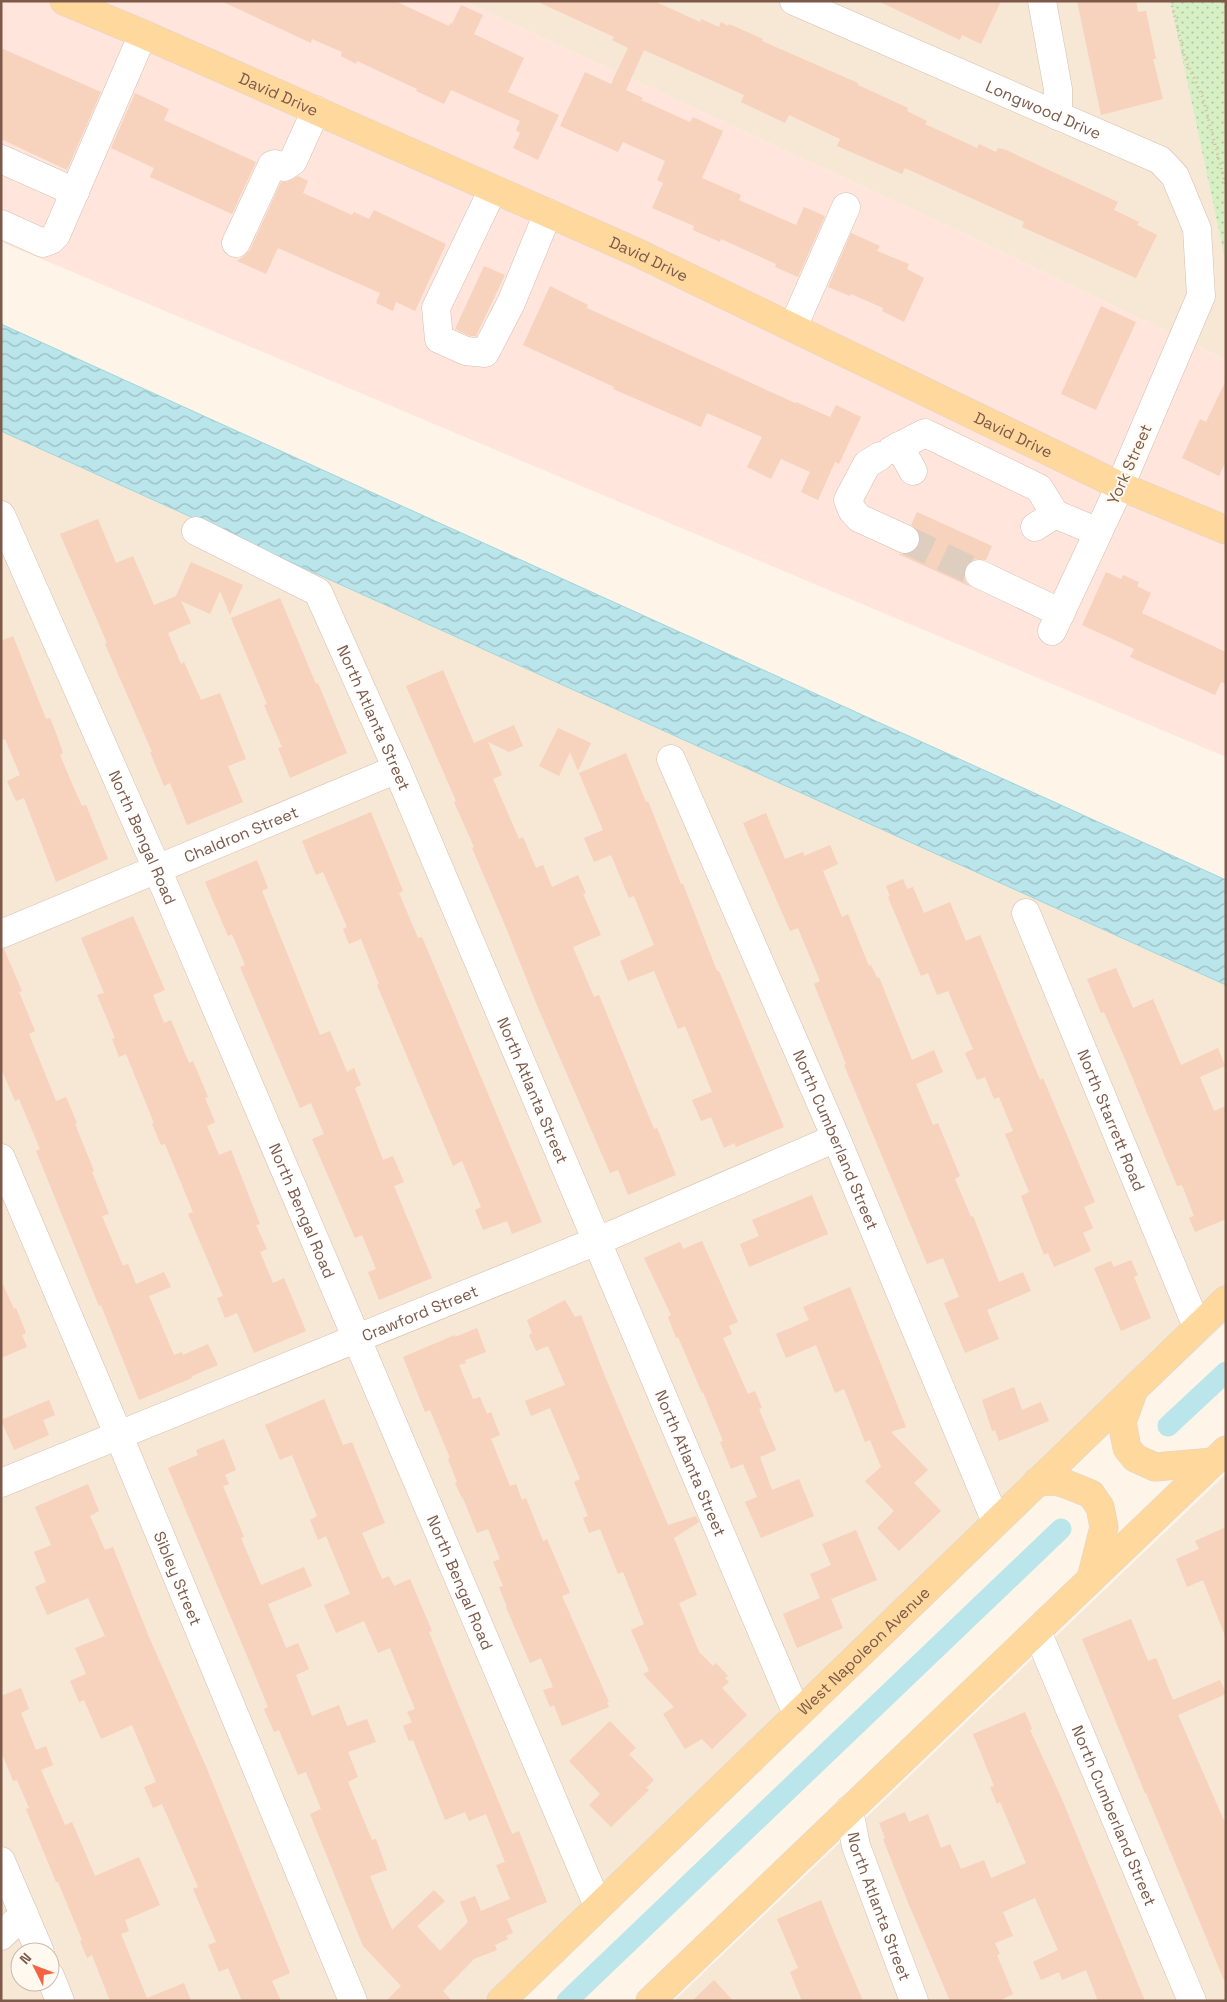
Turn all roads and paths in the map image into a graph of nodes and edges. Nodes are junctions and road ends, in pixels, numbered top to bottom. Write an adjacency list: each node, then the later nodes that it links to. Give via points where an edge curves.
1 (64, 1): 5 (main road, David Drive)
2 (794, 1): 7 (street, Longwood Drive)
3 (1042, 1): 7 (street, via 1058,89)
4 (1171, 1): 9 (path, via 1185,58 1203,98)
5 (143, 34): 6 (main road, David Drive); 11 (street)
6 (316, 110): 10 (main road, David Drive); 15 (street, via 293,161 284,167 272,165)
7 (1058, 116): 16 (street, Longwood Drive, via 1160,160 1176,176 1197,229)
8 (1, 159): 11 (street)
9 (1226, 187)
10 (493, 189): 13 (main road, David Drive); 13 (street, via 436,308 439,338 466,350 486,353 511,303)
11 (75, 192): 14 (street, via 51,240 43,243)
12 (846, 207): 17 (street)
13 (548, 213): 17 (main road, David Drive)
14 (1, 224)
15 (236, 243)
16 (1202, 296): 20 (street, York Street)
17 (793, 328): 20 (main road, David Drive)
18 (890, 451): 19 (street); 24 (street, via 925,433 1039,488 1045,520); 25 (street, via 867,464 848,500 859,518)
19 (913, 471)
20 (1120, 486): 22 (main road, David Drive); 24 (street, York Street)
21 (1, 516): 29 (street, North Bengal Road)
22 (1226, 530)
23 (196, 532): 28 (street, North Atlanta Street, via 318,592)
24 (1098, 532): 26 (street, York Street, via 1057,622)
25 (905, 539)
26 (979, 574)
27 (671, 760): 32 (street, North Cumberland Street)
28 (397, 769): 29 (street, Chaldron Street); 34 (street, North Atlanta Street)
29 (157, 869): 31 (street, Chaldron Street); 37 (street, North Bengal Road)
30 (1026, 913): 36 (street, North Starrett Road)
31 (1, 934)
32 (836, 1138): 34 (street, Crawford Street); 43 (street, North Cumberland Street)
33 (1, 1158): 39 (street, Sibley Street)
34 (596, 1241): 37 (street, Crawford Street); 46 (street, North Atlanta Street)
35 (1226, 1300): 36 (main road, West Napoleon Avenue)
36 (1198, 1327): 38 (main road, West Napoleon Avenue)
37 (357, 1339): 39 (street, Crawford Street); 49 (street, North Bengal Road)
38 (1135, 1388): 40 (main road, via 1122,1422 1127,1448 1135,1458 1155,1466); 41 (main road, West Napoleon Avenue)
39 (119, 1436): 42 (street, Crawford Street); 53 (street, Sibley Street)
40 (1219, 1456): 44 (main road)
41 (1037, 1482): 43 (main road, West Napoleon Avenue); 44 (main road, via 1066,1484 1091,1494 1100,1507 1104,1527)
42 (1, 1483)
43 (996, 1522): 46 (main road, West Napoleon Avenue)
44 (1091, 1579): 45 (main road)
45 (1037, 1630): 47 (main road); 57 (street, North Cumberland Street)
46 (797, 1714): 49 (main road, West Napoleon Avenue)
47 (849, 1810): 55 (main road); 56 (street, North Atlanta Street, via 856,1846)
48 (1, 1861): 50 (street)
49 (598, 1906): 54 (main road, West Napoleon Avenue)
50 (24, 1914): 51 (street); 52 (street)
51 (1, 1936)
52 (36, 1942)
53 (353, 2001)
54 (501, 2001)
55 (650, 2001)
56 (914, 2001)
57 (1192, 2001)

